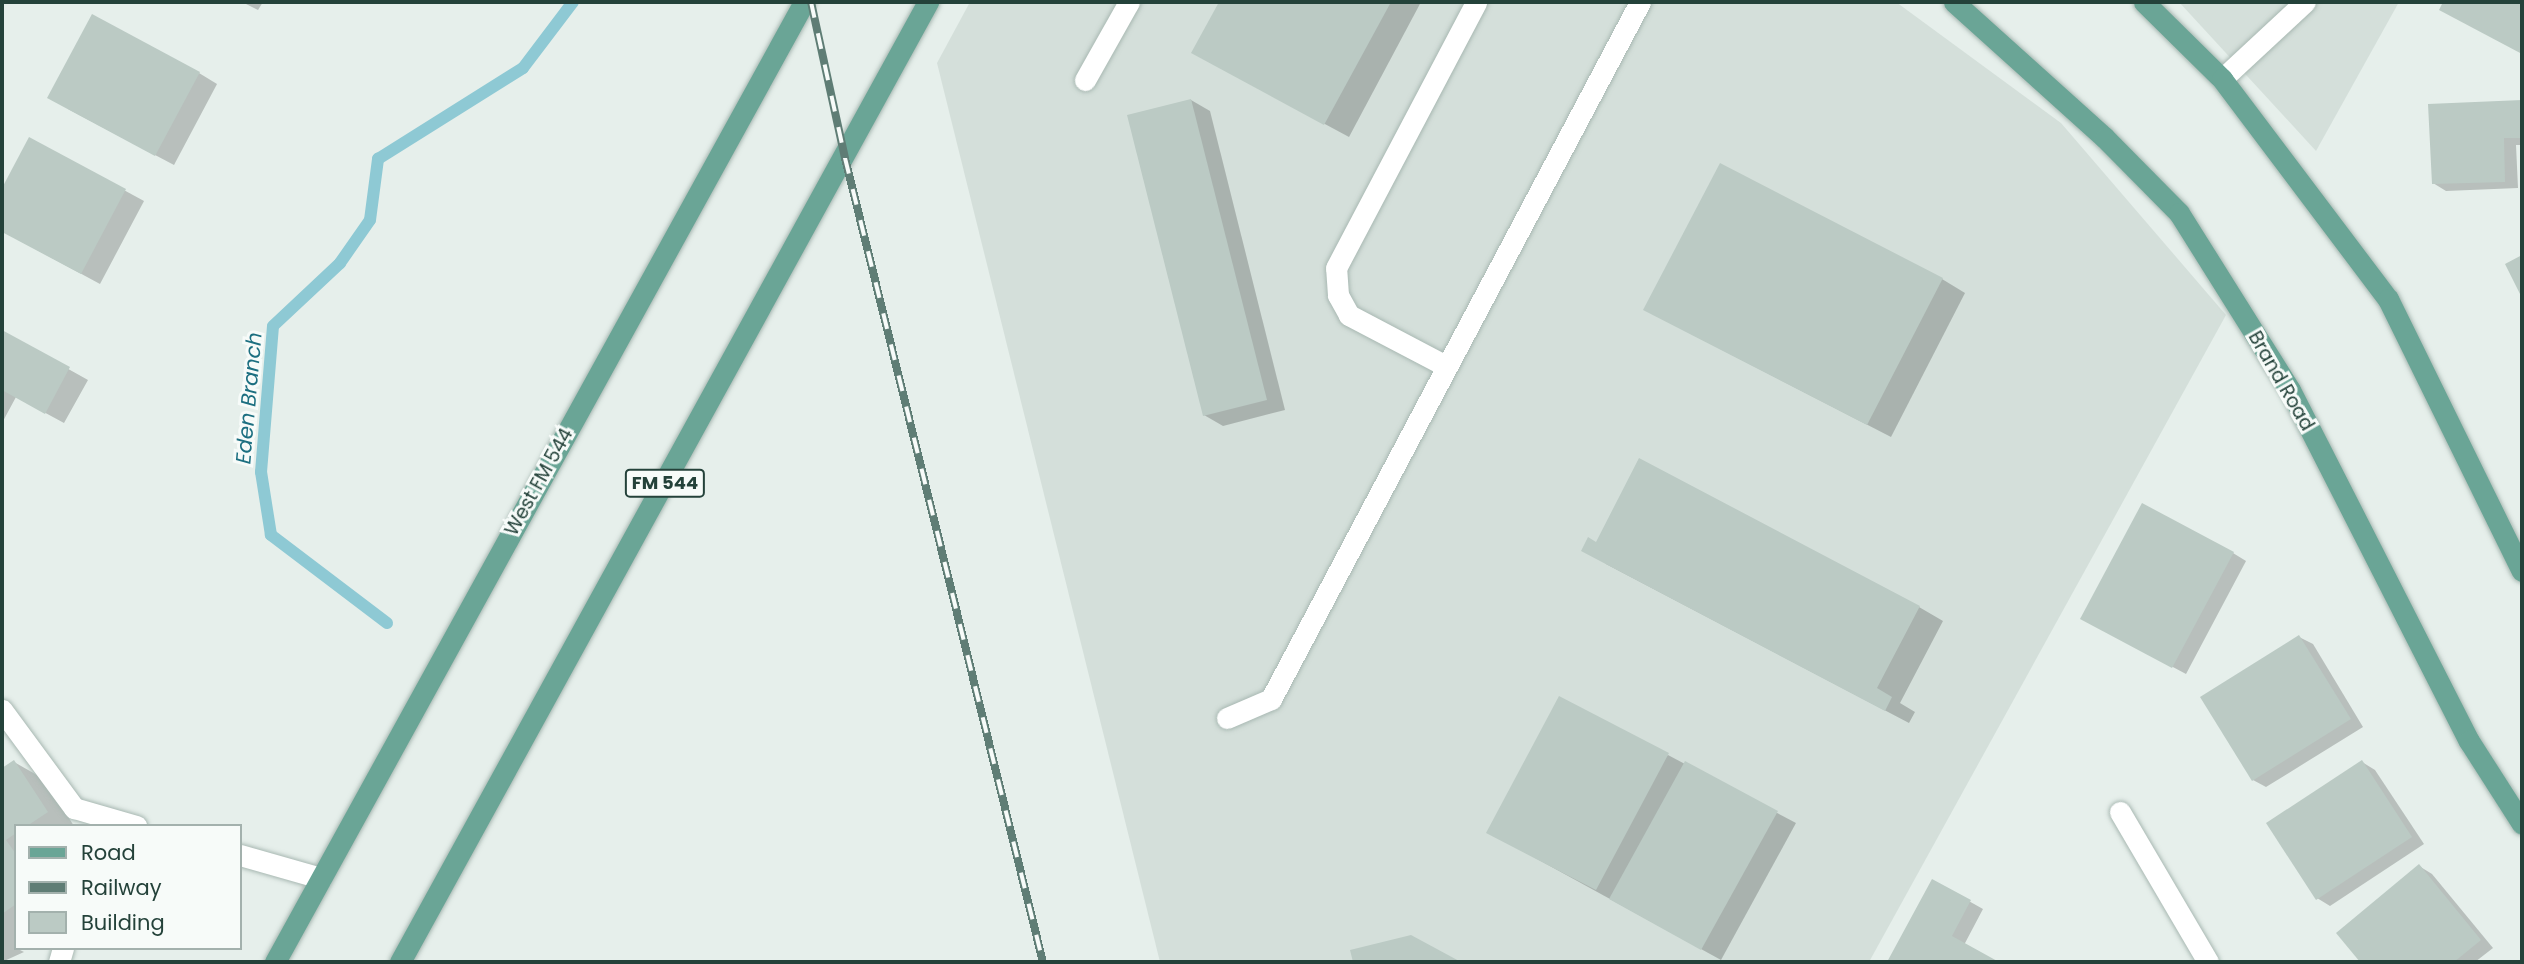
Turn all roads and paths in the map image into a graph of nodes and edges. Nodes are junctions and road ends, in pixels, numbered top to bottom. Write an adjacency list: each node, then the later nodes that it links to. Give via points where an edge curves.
1 (804, 2): 20 (main road, West FM 544)
2 (928, 2): 22 (main road, FM 544)
3 (1129, 2): 10 (street)
4 (1476, 2): 11 (street, via 1336,268 1338,295 1349,315)
5 (1640, 2): 11 (street)
6 (1954, 2): 18 (main road, Brand Road, via 2105,138 2179,213 2290,390 2469,741)
7 (2144, 2): 9 (main road)
8 (2305, 2): 9 (street)
9 (2222, 79): 12 (main road, via 2388,299)
10 (1085, 80)
11 (1446, 366): 14 (street, via 1271,699)
12 (2522, 571)
13 (2, 710): 16 (street)
14 (1227, 718)
15 (2120, 812): 23 (street)
16 (75, 817): 17 (street)
17 (122, 824)
18 (2522, 824)
19 (242, 856): 20 (street)
20 (321, 878): 21 (main road, West FM 544)
21 (275, 962)
22 (400, 962)
23 (2208, 962)

